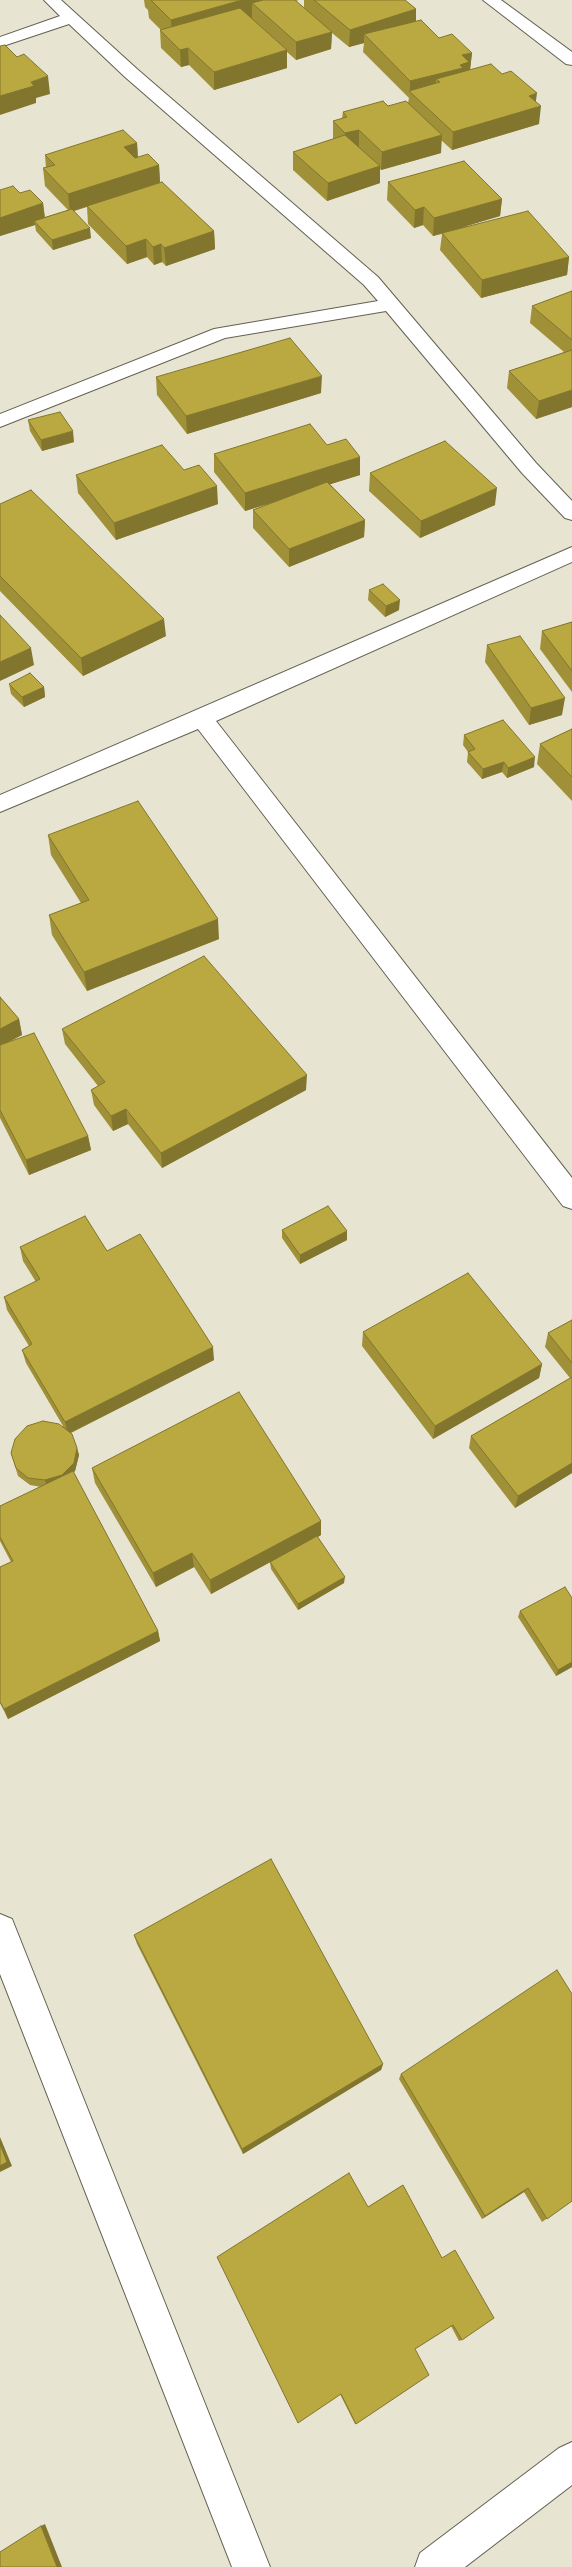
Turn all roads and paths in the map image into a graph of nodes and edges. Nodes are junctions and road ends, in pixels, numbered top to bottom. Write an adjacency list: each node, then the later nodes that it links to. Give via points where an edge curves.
1 (52, 0): 3 (street)
2 (490, 0): 5 (street)
3 (71, 18): 4 (street); 6 (street, via 372,280)
4 (0, 42)
5 (572, 60)
6 (392, 304): 7 (street, via 221,333); 8 (street)
7 (0, 421)
8 (572, 513)
9 (572, 554): 10 (street)
10 (202, 718): 11 (street); 12 (street)
11 (0, 804)
12 (572, 1198)
13 (0, 1931): 15 (street)
14 (572, 2461): 16 (street)
15 (251, 2567)
16 (434, 2567)

